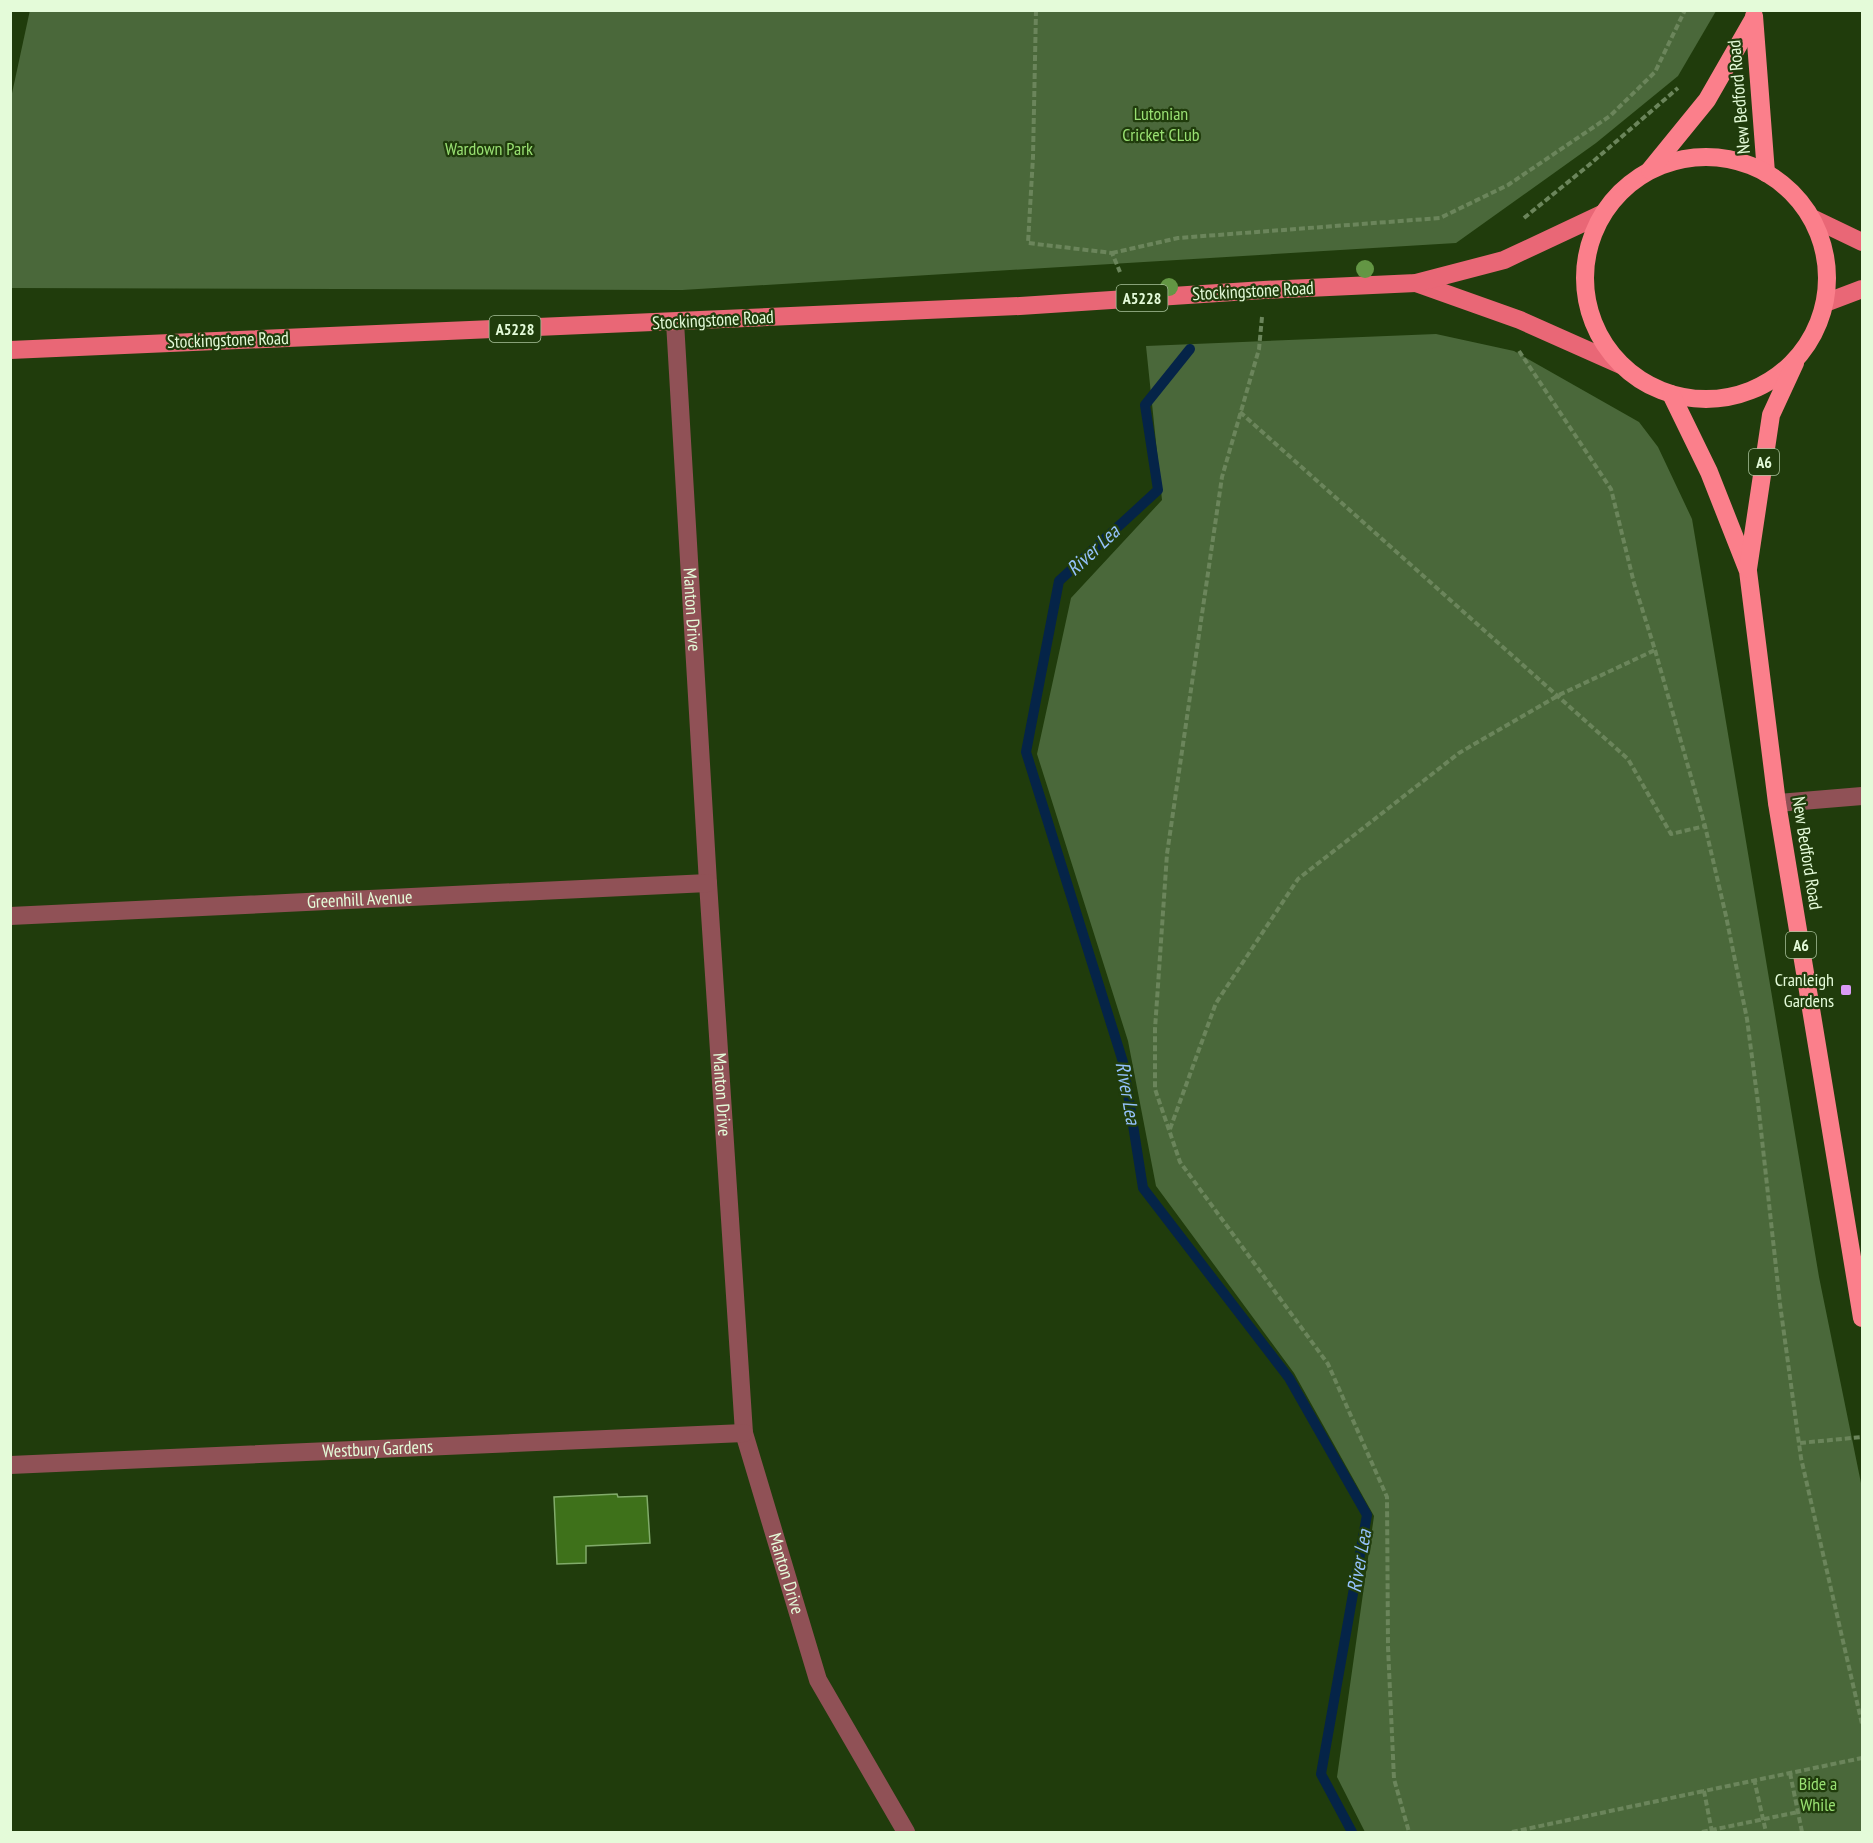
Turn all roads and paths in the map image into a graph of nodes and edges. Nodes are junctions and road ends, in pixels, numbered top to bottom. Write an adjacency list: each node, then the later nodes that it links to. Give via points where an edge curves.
1 (1036, 10): 11 (path, via 1028,243)
2 (1685, 10): 11 (path, via 1655,72 1610,116 1508,185 1440,218 1178,238)
3 (1754, 14): 5 (highway, New Bedford Road, via 1707,100); 6 (highway, New Bedford Road)
4 (1685, 82): 9 (path)
5 (1650, 170): 6 (highway, via 1689,158 1709,158 1729,159); 7 (highway, via 1623,189)
6 (1766, 173): 8 (highway, via 1792,192)
7 (1602, 214): 13 (main road, Stockingstone Road / A5228, via 1503,260); 21 (highway, via 1587,252 1585,293 1596,332)
8 (1812, 218): 10 (main road); 16 (highway, via 1823,245)
9 (1521, 220)
10 (1863, 242)
11 (1112, 253): 12 (path)
12 (1122, 277)
13 (1416, 283): 15 (main road, Stockingstone Road / A5228); 21 (main road, Stockingstone Road / A5228, via 1520,320)
14 (1863, 289): 16 (main road)
15 (1264, 290): 17 (main road, Stockingstone Road / A5228); 23 (path, via 1261,336)
16 (1825, 303): 20 (highway, via 1814,332)
17 (675, 322): 19 (main road, Stockingstone Road / A5228); 30 (street, Manton Drive)
18 (1513, 342): 25 (path, via 1611,489)
19 (10, 350)
20 (1797, 359): 22 (highway, via 1770,381 1739,395 1705,399); 24 (highway, New Bedford Road / A6, via 1771,414)
21 (1621, 365): 22 (highway, via 1644,382)
22 (1671, 394): 24 (highway, New Bedford Road / A6, via 1709,472)
23 (1240, 412): 26 (path); 32 (path, via 1221,477 1167,854 1155,1029 1155,1089)
24 (1748, 571): 28 (highway, New Bedford Road / A6)
25 (1655, 650): 26 (path); 29 (path)
26 (1559, 695): 29 (path, via 1628,759 1671,834); 32 (path, via 1459,753 1298,879 1216,1003)
27 (1863, 796): 28 (street)
28 (1777, 803): 33 (highway, New Bedford Road / A6)
29 (1705, 826): 36 (path, via 1747,1019)
30 (708, 883): 31 (street, Greenhill Avenue); 34 (street, Manton Drive)
31 (10, 916)
32 (1169, 1129): 48 (path, via 1180,1162 1328,1364 1387,1497 1394,1779)
33 (1863, 1318)
34 (744, 1433): 37 (street, Westbury Gardens); 47 (street, Manton Drive, via 818,1680)
35 (1863, 1437): 36 (path)
36 (1800, 1443): 38 (path)
37 (10, 1465)
38 (1863, 1724)
39 (1863, 1758): 40 (path)
40 (1790, 1773): 41 (path); 43 (path)
41 (1754, 1779): 42 (path); 44 (path)
42 (1704, 1791): 45 (path); 49 (path)
43 (1798, 1812): 44 (path); 51 (path)
44 (1763, 1820): 45 (path); 50 (path)
45 (1712, 1831): 46 (path)
46 (1702, 1832)
47 (906, 1833)
48 (1408, 1833)
49 (1512, 1833)
50 (1766, 1833)
51 (1802, 1833)

